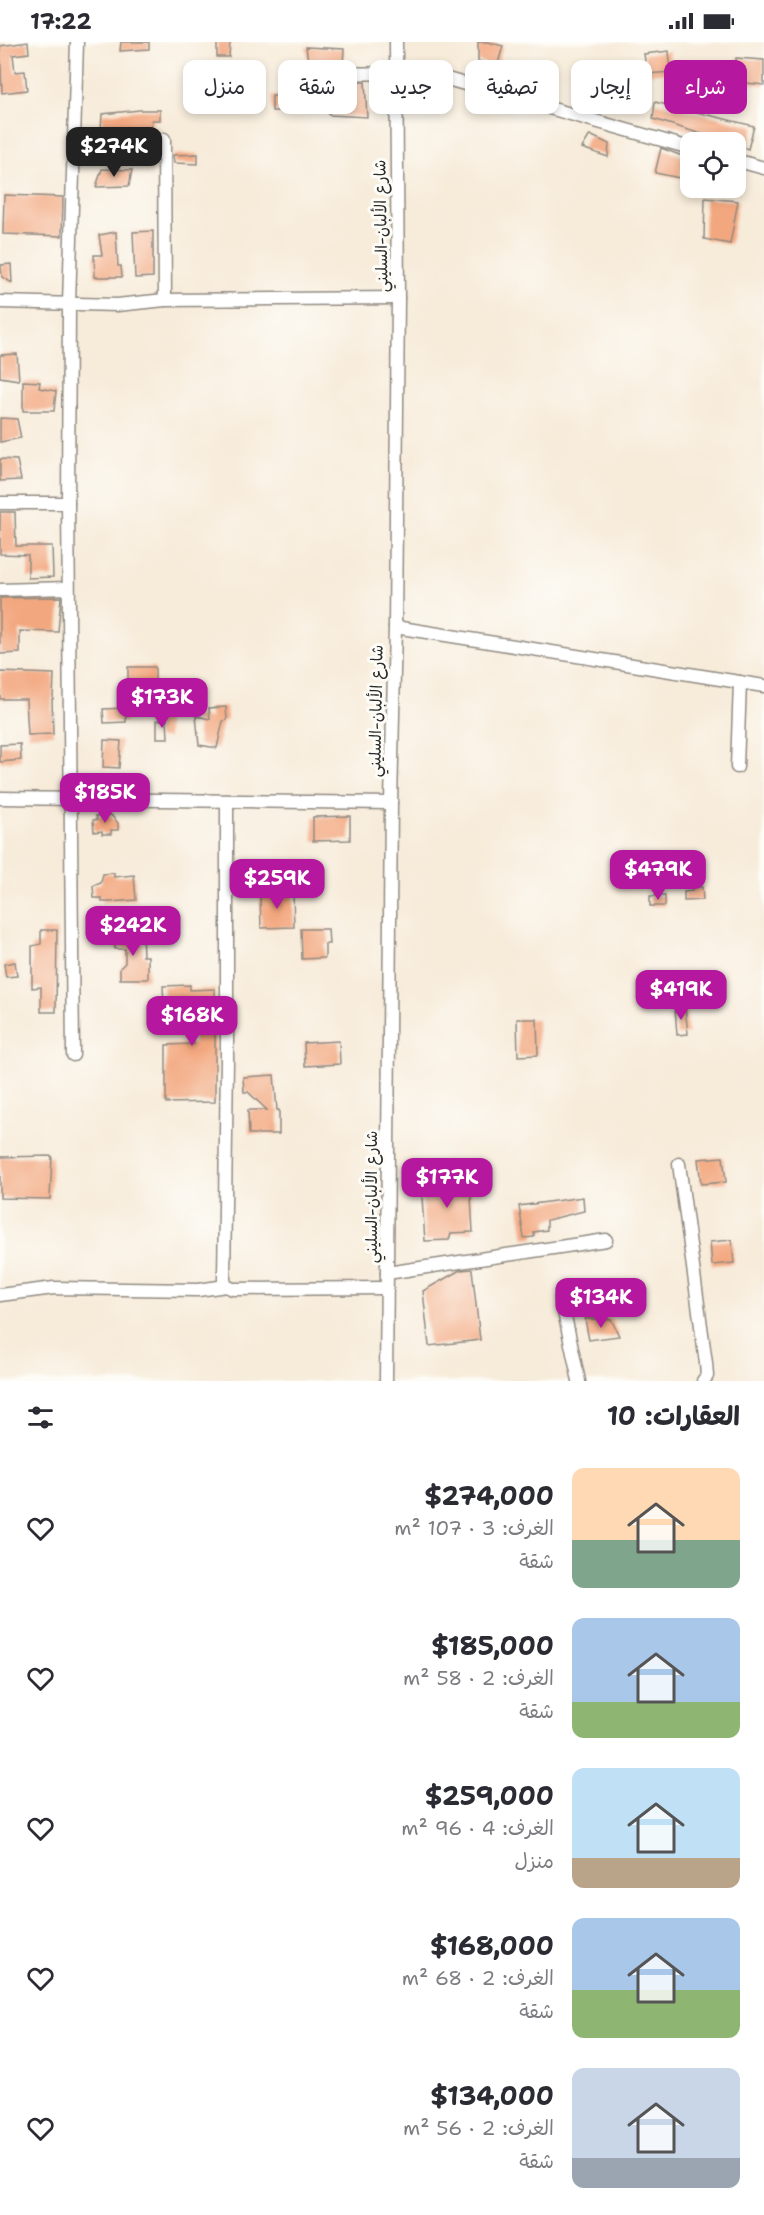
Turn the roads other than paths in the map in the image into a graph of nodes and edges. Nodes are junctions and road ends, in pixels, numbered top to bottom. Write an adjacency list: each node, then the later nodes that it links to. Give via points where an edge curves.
1 (77, 42): 13 (street)
2 (396, 42): 3 (street, شارع الألبان-السليني)
3 (396, 60)
4 (453, 81): 7 (street)
5 (396, 114): 10 (street, شارع الألبان-السليني)
6 (164, 139): 11 (street)
7 (680, 145)
8 (746, 163): 9 (street)
9 (764, 168)
10 (398, 298): 11 (street); 18 (street, شارع الألبان-السليني)
11 (165, 300): 13 (street)
12 (0, 302): 13 (street)
13 (69, 304): 15 (street)
14 (0, 503): 15 (street)
15 (68, 503): 16 (street)
16 (68, 588): 17 (street); 23 (street)
17 (0, 590)
18 (395, 627): 19 (street); 25 (street, شارع الألبان-السليني)
19 (740, 682): 20 (street); 21 (street)
20 (764, 686)
21 (737, 767)
22 (0, 798): 23 (street)
23 (70, 799): 24 (street); 26 (street)
24 (227, 801): 25 (street); 30 (street)
25 (391, 803): 29 (street, شارع الألبان-السليني)
26 (73, 1055)
27 (679, 1164): 36 (street, via 706,1363)
28 (606, 1240): 29 (street)
29 (387, 1273): 31 (street, شارع الألبان-السليني)
30 (226, 1286): 31 (street); 32 (street, via 198,1290 66,1287)
31 (387, 1288): 34 (street, شارع الألبان-السليني)
32 (0, 1295)
33 (561, 1298): 35 (street)
34 (386, 1381)
35 (579, 1381)
36 (703, 1381)

